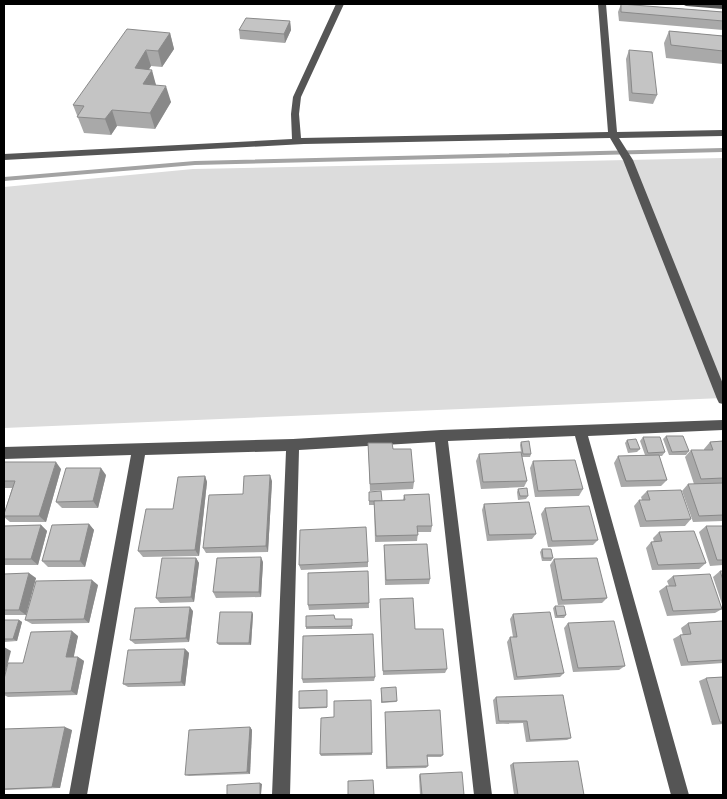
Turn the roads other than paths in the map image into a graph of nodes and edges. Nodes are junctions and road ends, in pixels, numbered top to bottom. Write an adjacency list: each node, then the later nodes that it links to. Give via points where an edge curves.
1 (340, 4): 7 (street, via 297,97)
2 (602, 4): 6 (street)
3 (686, 4): 4 (street)
4 (723, 7)
5 (723, 133): 6 (street)
6 (613, 135): 7 (street); 9 (street, via 628,160)
7 (297, 141): 8 (street)
8 (4, 157)
9 (723, 399)
10 (723, 425): 11 (street)
11 (580, 430): 12 (street); 19 (street)
12 (441, 436): 13 (street); 18 (street)
13 (293, 444): 14 (street); 17 (street)
14 (139, 449): 15 (street); 16 (street)
15 (4, 453)
16 (78, 795)
17 (281, 795)
18 (483, 795)
19 (680, 795)

